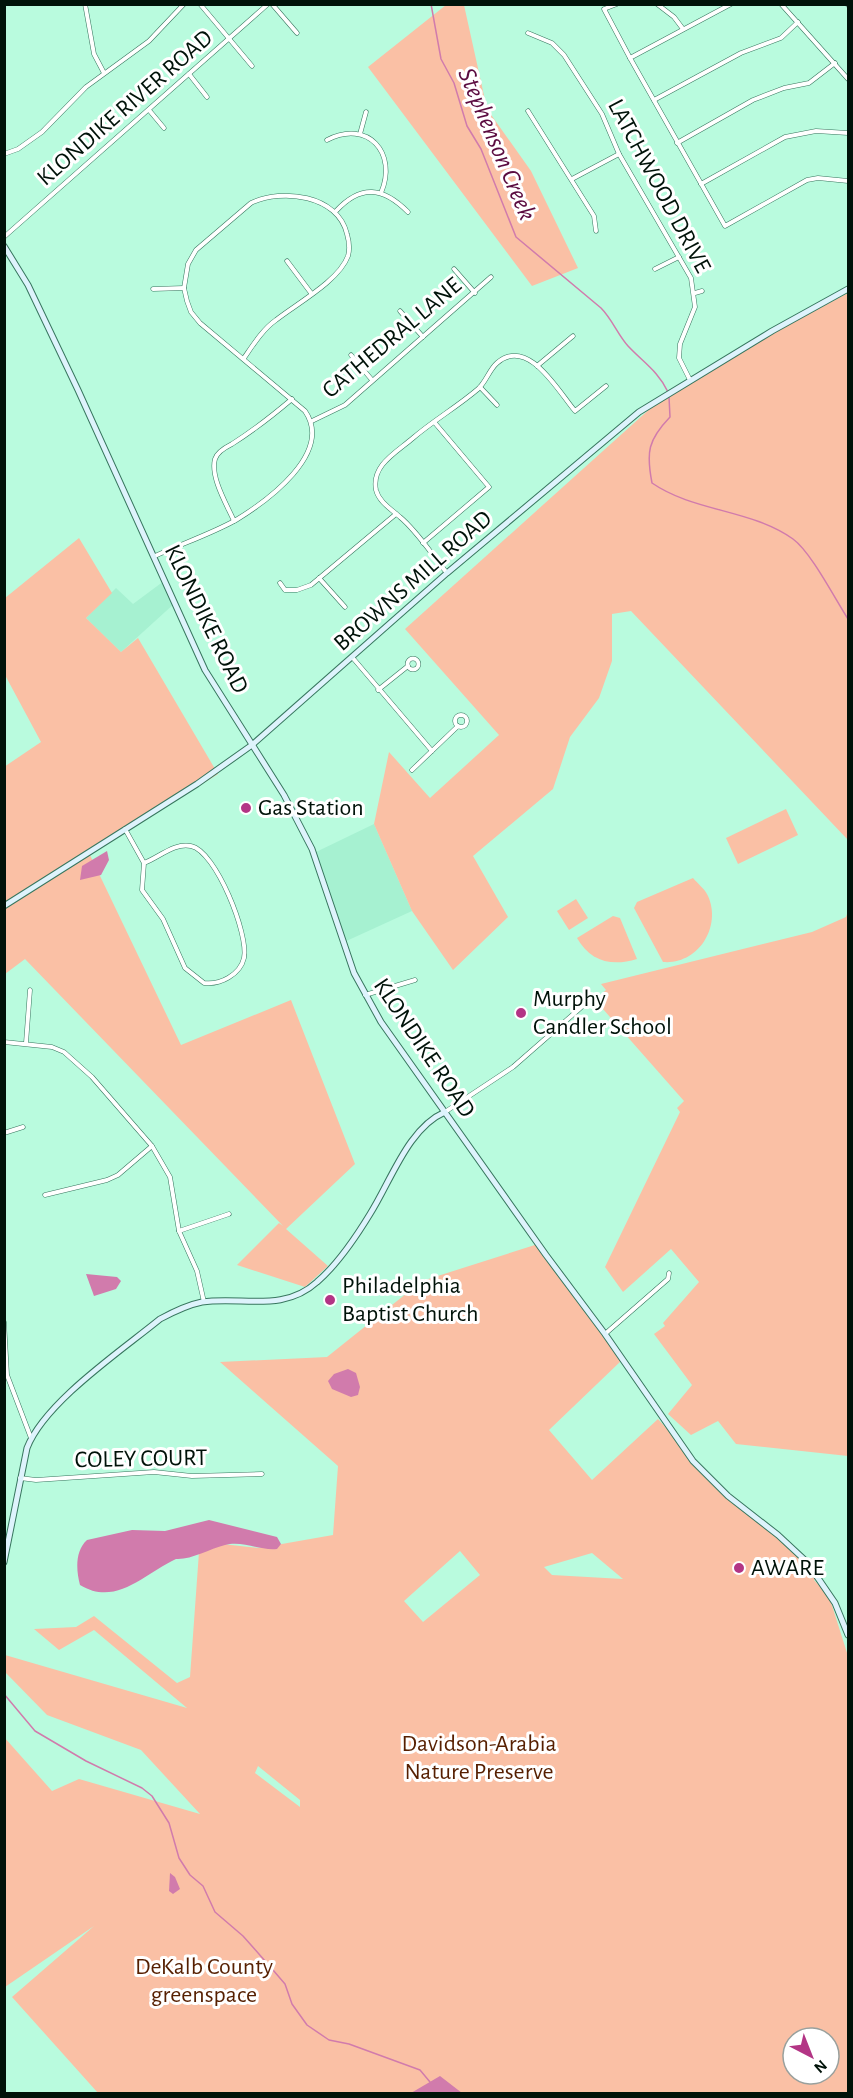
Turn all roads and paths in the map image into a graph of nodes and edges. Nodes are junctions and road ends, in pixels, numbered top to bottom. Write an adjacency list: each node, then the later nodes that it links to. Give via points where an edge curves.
1 (86, 4): 17 (street, via 94,54)
2 (184, 4): 17 (street, via 148,41)
3 (200, 4): 13 (street)
4 (270, 4): 11 (street); 13 (street, KLONDIKE RIVER ROAD)
5 (617, 4): 14 (street, via 602,8)
6 (657, 4): 10 (street)
7 (731, 4): 10 (street)
8 (781, 4): 9 (street)
9 (798, 22): 15 (street); 21 (street, via 781,38 741,53)
10 (683, 29): 14 (street)
11 (297, 33)
12 (528, 33): 31 (street, LATCHWOOD DRIVE, via 552,44 564,55 602,114)
13 (230, 39): 16 (street); 18 (street, KLONDIKE RIVER ROAD)
14 (630, 58): 21 (street)
15 (835, 63): 19 (street); 29 (street, via 808,83 753,100)
16 (252, 66)
17 (104, 73): 30 (street, via 42,132)
18 (189, 74): 20 (street); 22 (street, KLONDIKE RIVER ROAD)
19 (849, 79)
20 (207, 97)
21 (654, 100): 29 (street)
22 (149, 110): 25 (street); 41 (street, KLONDIKE RIVER ROAD)
23 (528, 111): 32 (street)
24 (366, 112): 27 (street)
25 (164, 128)
26 (849, 133): 34 (street, via 816,131 786,137)
27 (360, 134): 28 (street, via 337,135); 35 (street, via 372,140 386,159 388,171)
28 (327, 140)
29 (677, 143): 34 (street)
30 (4, 154)
31 (619, 154): 32 (street); 43 (street, LATCHWOOD DRIVE)
32 (572, 179): 39 (street, via 594,216)
33 (849, 181): 38 (street, via 807,180)
34 (701, 184): 38 (street)
35 (381, 193): 36 (street, via 353,196); 37 (street, via 394,198)
36 (336, 211): 48 (street, via 309,199 260,198 196,250 188,264); 52 (street, via 345,227 348,256 335,274)
37 (408, 212)
38 (725, 226): 40 (street)
39 (596, 231)
40 (726, 232)
41 (4, 237)
42 (4, 246): 74 (main road, KLONDIKE ROAD, via 28,285)
43 (680, 256): 46 (street); 54 (street, LATCHWOOD DRIVE)
44 (287, 261): 52 (street)
45 (454, 269): 53 (street)
46 (655, 269)
47 (491, 277): 53 (street, CATHEDRAL LANE)
48 (184, 288): 49 (street); 61 (street, via 191,312)
49 (153, 289)
50 (849, 289): 64 (main road, BROWNS MILL ROAD)
51 (702, 291): 54 (street)
52 (311, 293): 61 (street, via 275,320)
53 (475, 293): 57 (street, CATHEDRAL LANE)
54 (695, 293): 64 (street, LATCHWOOD DRIVE, via 695,308 680,344 679,358)
55 (400, 311): 57 (street)
56 (573, 336): 62 (street)
57 (423, 337): 63 (street, CATHEDRAL LANE)
58 (520, 348): 60 (street)
59 (351, 355): 63 (street)
60 (519, 355): 62 (street); 66 (street, via 497,363)
61 (244, 358): 67 (street)
62 (537, 366): 65 (street, via 575,411)
63 (372, 380): 69 (street, CATHEDRAL LANE, via 340,408)
64 (690, 380): 75 (main road, BROWNS MILL ROAD, via 639,412 587,453)
65 (606, 386)
66 (480, 387): 68 (street); 70 (street)
67 (292, 399): 69 (street); 72 (street, via 215,458 220,489)
68 (497, 405)
69 (312, 421): 72 (street, via 309,452 297,471)
70 (435, 423): 71 (street, via 377,471 377,493); 73 (street, via 489,487)
71 (396, 514): 73 (street); 76 (street)
72 (234, 521): 74 (street)
73 (423, 543): 75 (street)
74 (155, 556): 83 (main road, KLONDIKE ROAD, via 205,670)
75 (447, 573): 79 (main road, BROWNS MILL ROAD)
76 (320, 578): 77 (street, via 297,590 285,590); 78 (street)
77 (280, 583)
78 (345, 608)
79 (352, 657): 81 (street); 83 (main road, BROWNS MILL ROAD)
80 (408, 666): 81 (street)
81 (378, 690): 84 (street)
82 (458, 726): 84 (street)
83 (252, 745): 86 (main road, BROWNS MILL ROAD); 91 (main road, KLONDIKE ROAD, via 312,849)
84 (432, 751): 85 (street)
85 (412, 770)
86 (125, 828): 87 (street); 88 (main road, BROWNS MILL ROAD)
87 (144, 863): 87 (street, via 142,890 162,919 185,968 204,983 219,982 232,975 240,966 244,951 224,885 207,856 197,845 190,845 176,847)
88 (4, 906)
89 (415, 980): 91 (street)
90 (30, 990): 94 (street)
91 (364, 995): 95 (main road, KLONDIKE ROAD)
92 (593, 997): 95 (street, via 513,1067)
93 (4, 1042): 94 (street)
94 (26, 1043): 98 (street, via 52,1047 76,1060)
95 (445, 1112): 103 (main road, via 425,1126 410,1145 370,1215 330,1269 310,1288 278,1301); 105 (main road, KLONDIKE ROAD)
96 (23, 1127): 97 (street)
97 (4, 1133)
98 (152, 1146): 99 (street, via 118,1175); 101 (street, via 170,1177)
99 (45, 1195)
100 (229, 1214): 101 (street)
101 (179, 1231): 103 (street, via 197,1271)
102 (669, 1273): 105 (street, via 668,1279)
103 (204, 1302): 106 (main road, via 160,1319 56,1407)
104 (4, 1322): 106 (street, via 7,1375)
105 (605, 1334): 110 (main road, KLONDIKE ROAD, via 693,1461 728,1496 789,1545 822,1580)
106 (31, 1438): 108 (main road)
107 (262, 1474): 108 (street, COLEY COURT, via 192,1476 154,1472)
108 (20, 1478): 109 (main road)
109 (4, 1562)
110 (849, 1635)

